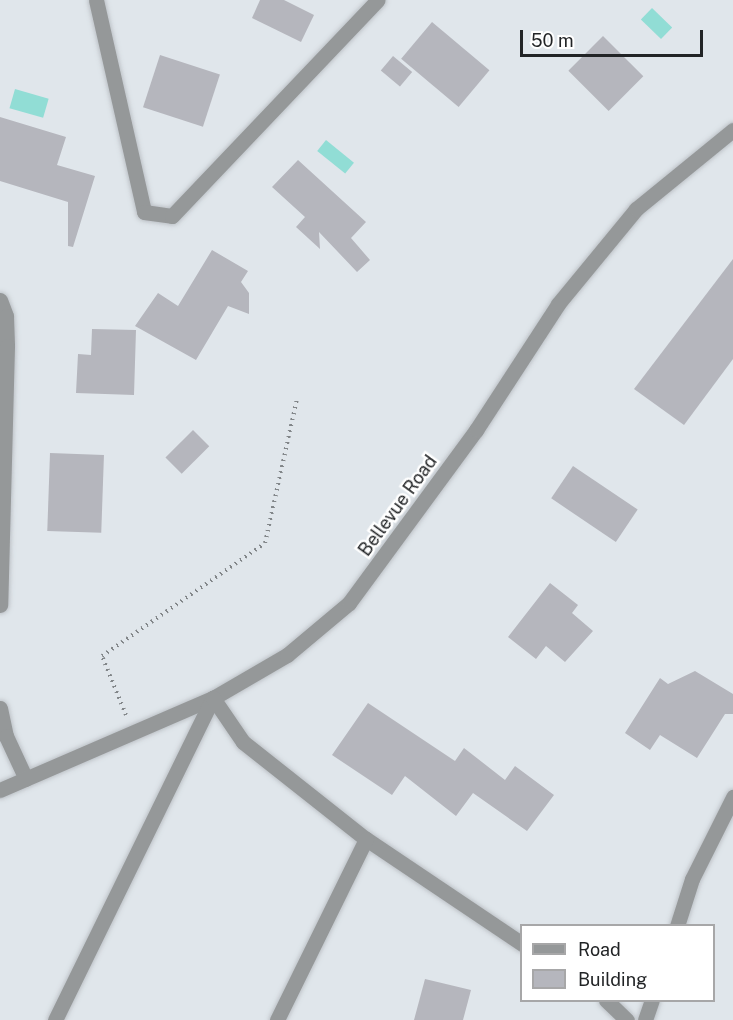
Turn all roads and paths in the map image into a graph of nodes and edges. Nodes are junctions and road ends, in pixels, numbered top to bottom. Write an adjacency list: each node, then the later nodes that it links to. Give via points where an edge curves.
1 (96, 0): 2 (street, via 144,212 172,216)
2 (378, 0)
3 (733, 130): 7 (street, Bellevue Road, via 636,209 558,304 476,430 349,603 287,655)
4 (0, 300): 6 (street, via 6,316 7,346)
5 (297, 399): 9 (path, via 265,543 102,656)
6 (0, 605)
7 (213, 698): 9 (street, Bellevue Road); 13 (street, via 243,742); 18 (street)
8 (0, 708): 10 (street, via 6,736)
9 (133, 733): 10 (street, Bellevue Road)
10 (26, 779): 11 (street, Bellevue Road)
11 (0, 790)
12 (733, 797): 14 (street, via 692,879)
13 (366, 839): 15 (street); 19 (street)
14 (679, 924)
15 (520, 943)
16 (608, 1002): 20 (street)
17 (651, 1002): 21 (street)
18 (55, 1020)
19 (277, 1020)
20 (627, 1020)
21 (645, 1020)

